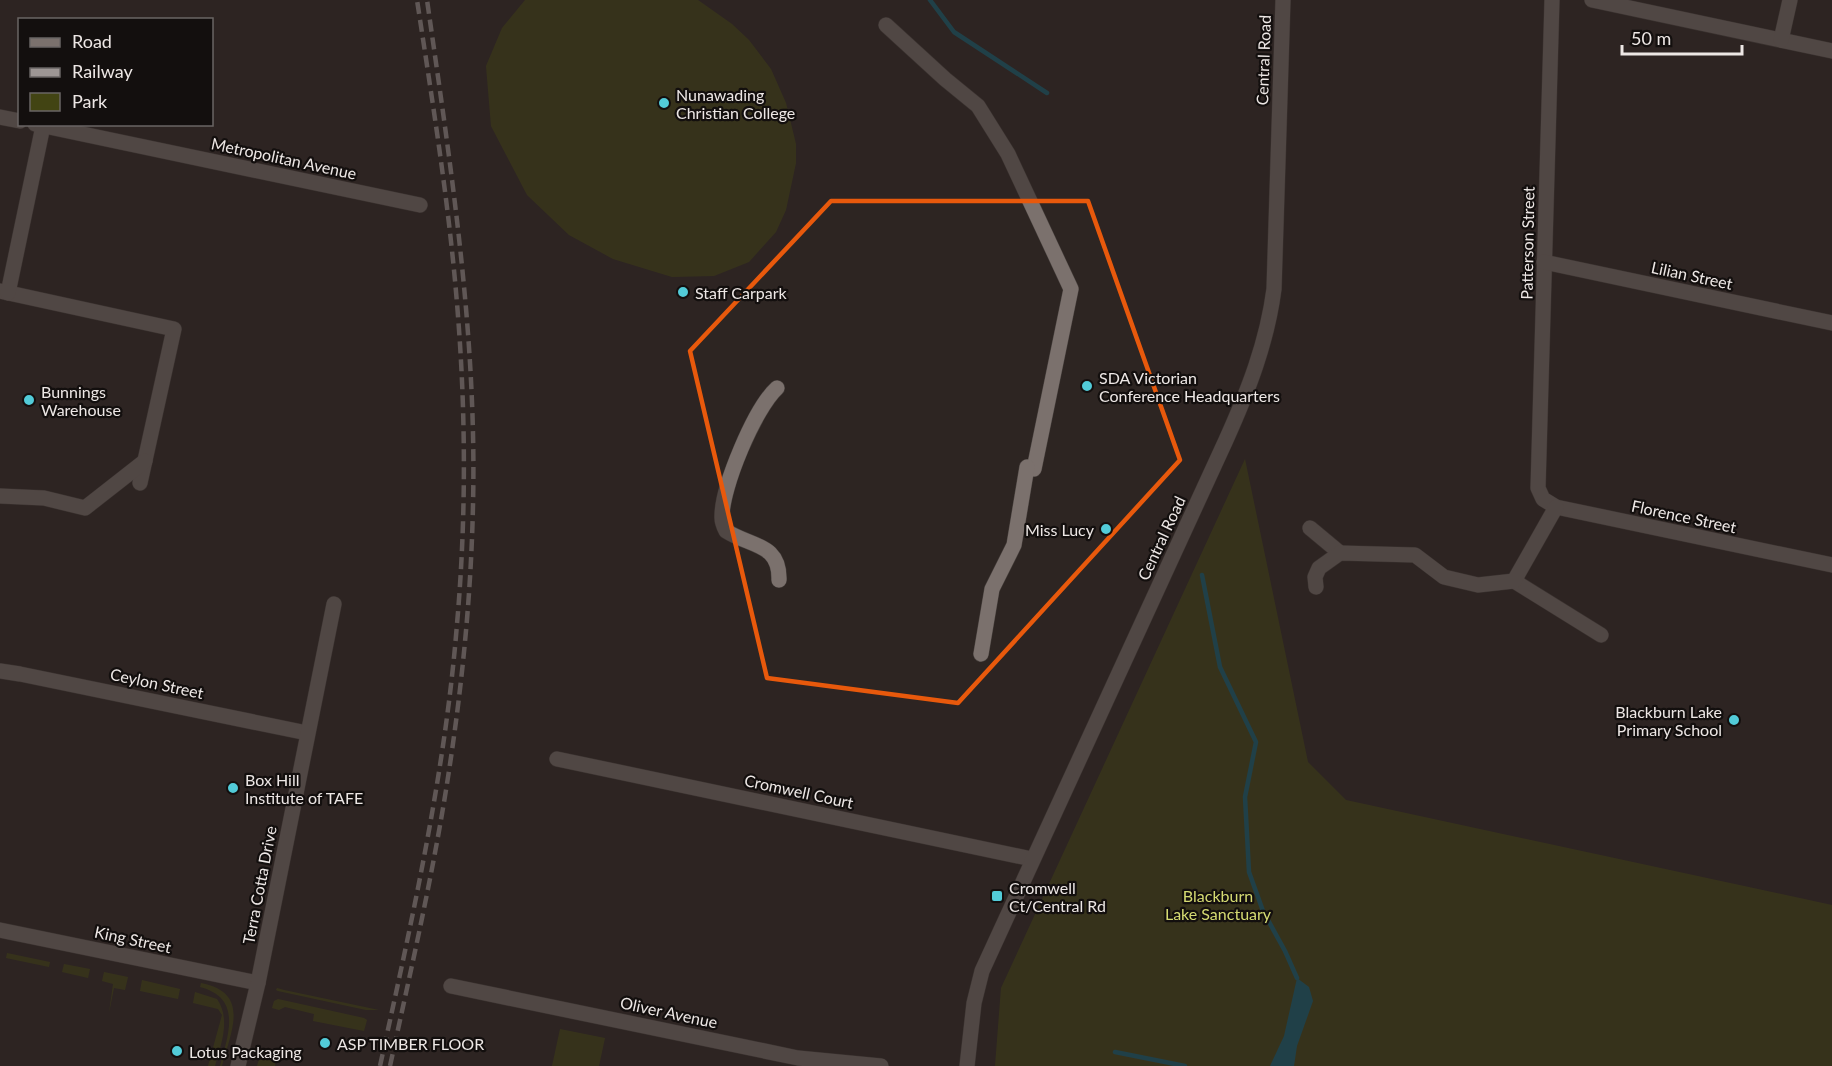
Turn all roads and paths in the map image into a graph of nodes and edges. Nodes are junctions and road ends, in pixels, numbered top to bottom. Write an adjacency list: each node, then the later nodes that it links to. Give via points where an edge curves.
1 (1282, 0): 33 (street, Central Road, via 1274,290 1261,353 1226,440)
2 (1552, 0): 13 (street, Patterson Street)
3 (1592, 0): 6 (street)
4 (1790, 0): 6 (street)
5 (886, 26): 29 (street, via 978,106 1008,154 1071,289 1014,545 992,589)
6 (1781, 40): 7 (street)
7 (1832, 51)
8 (0, 117): 9 (street)
9 (18, 121)
10 (39, 126): 14 (street)
11 (44, 126): 12 (street, Metropolitan Avenue)
12 (420, 205)
13 (1545, 262): 15 (street, Lilian Street); 20 (street, Patterson Street, via 1538,488 1543,499)
14 (4, 292): 17 (street, via 174,329)
15 (1832, 323)
16 (777, 388): 24 (street, via 763,405 744,443 726,493 722,517 726,531 774,556)
17 (145, 461): 18 (street); 19 (street, via 85,508 44,498)
18 (140, 483)
19 (0, 496)
20 (1556, 507): 23 (street, Florence Street); 25 (street)
21 (1310, 528): 22 (street)
22 (1340, 553): 25 (street, via 1415,555 1444,577 1478,585); 26 (street, via 1318,568)
23 (1832, 566)
24 (779, 580)
25 (1514, 581): 28 (street)
26 (1316, 587)
27 (334, 604): 31 (street, Terra Cotta Drive)
28 (1601, 635)
29 (981, 654)
30 (0, 671): 31 (street, Ceylon Street)
31 (307, 733): 35 (street, Terra Cotta Drive)
32 (557, 759): 33 (street, Cromwell Court)
33 (1032, 859): 39 (street, Central Road, via 982,971 974,1002)
34 (0, 930): 35 (street, King Street)
35 (258, 983): 37 (street, Terra Cotta Drive)
36 (451, 986): 38 (street, Oliver Avenue, via 798,1058)
37 (238, 1066)
38 (881, 1066)
39 (967, 1066)

